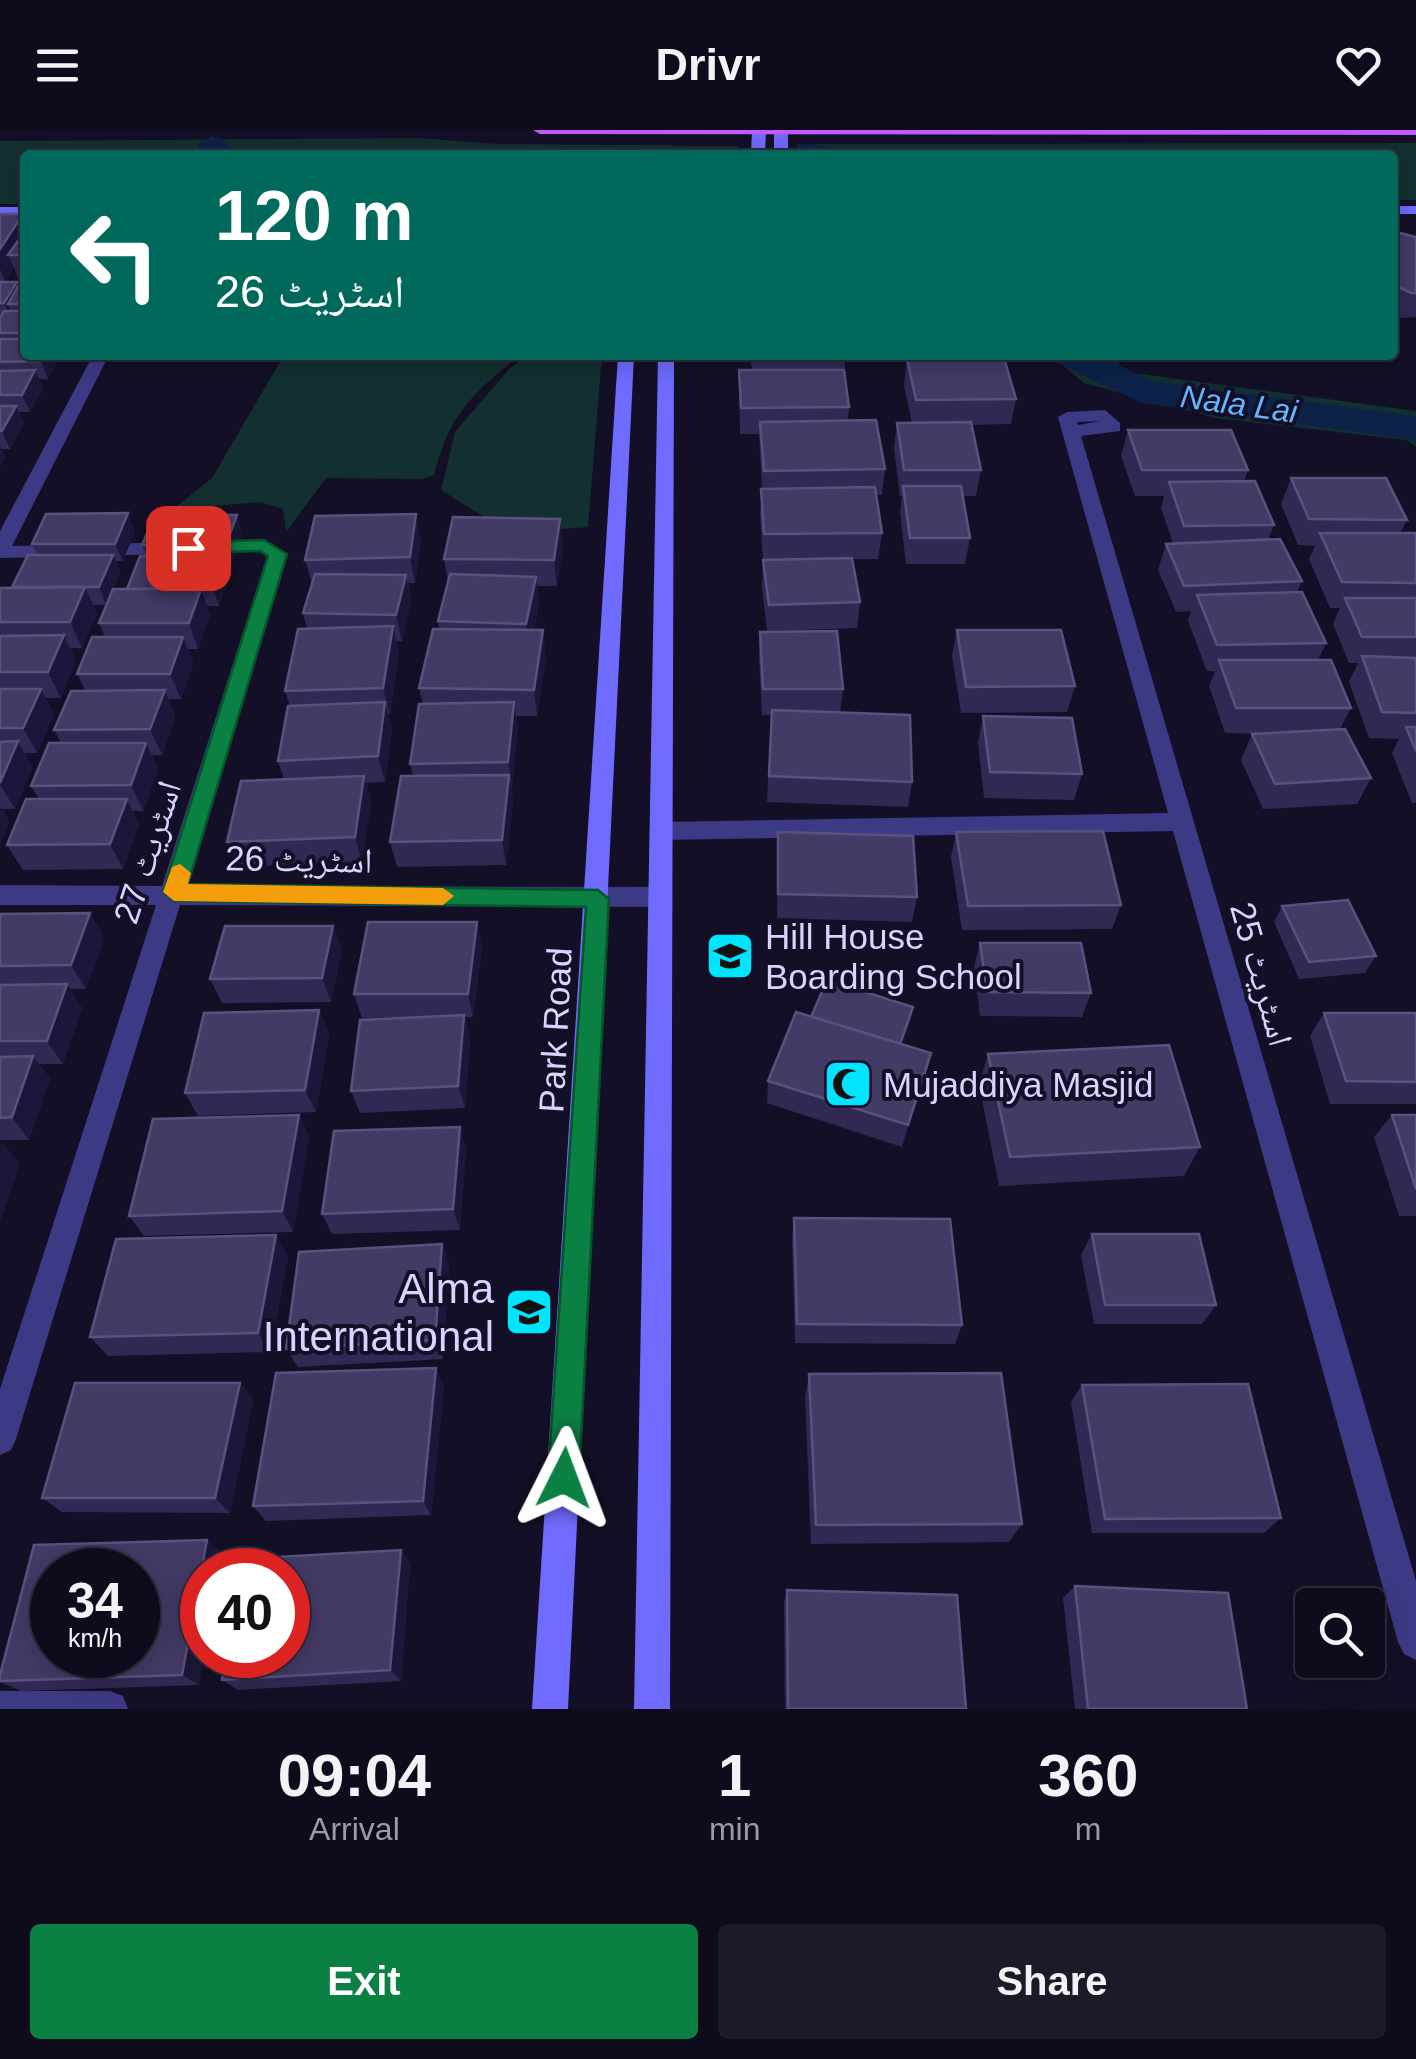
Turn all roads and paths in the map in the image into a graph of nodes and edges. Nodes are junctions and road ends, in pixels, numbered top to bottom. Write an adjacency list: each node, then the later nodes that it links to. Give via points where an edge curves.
1 (540, 130): 2 (main road)
2 (758, 130): 3 (main road)
3 (781, 130): 4 (main road)
4 (1416, 131)
5 (98, 360): 9 (street)
6 (626, 360): 15 (street, Park Road)
7 (666, 360): 11 (street)
8 (1074, 432): 10 (street, اسٹریٹ 25, via 1114,427 1105,415 1067,416)
9 (0, 551): 12 (street, اسٹریٹ 27, via 264,546 278,554)
10 (1182, 822): 11 (street); 17 (street, اسٹریٹ 25)
11 (661, 831): 14 (street)
12 (174, 892): 13 (street, اسٹریٹ 26); 15 (street, اسٹریٹ 26); 16 (street, اسٹریٹ 27)
13 (0, 895)
14 (660, 898): 15 (street, اسٹریٹ 26); 21 (street)
15 (598, 899): 20 (street, Park Road)
16 (0, 1440)
17 (1416, 1642)
18 (0, 1709): 19 (street)
19 (110, 1709)
20 (550, 1709)
21 (652, 1709)

